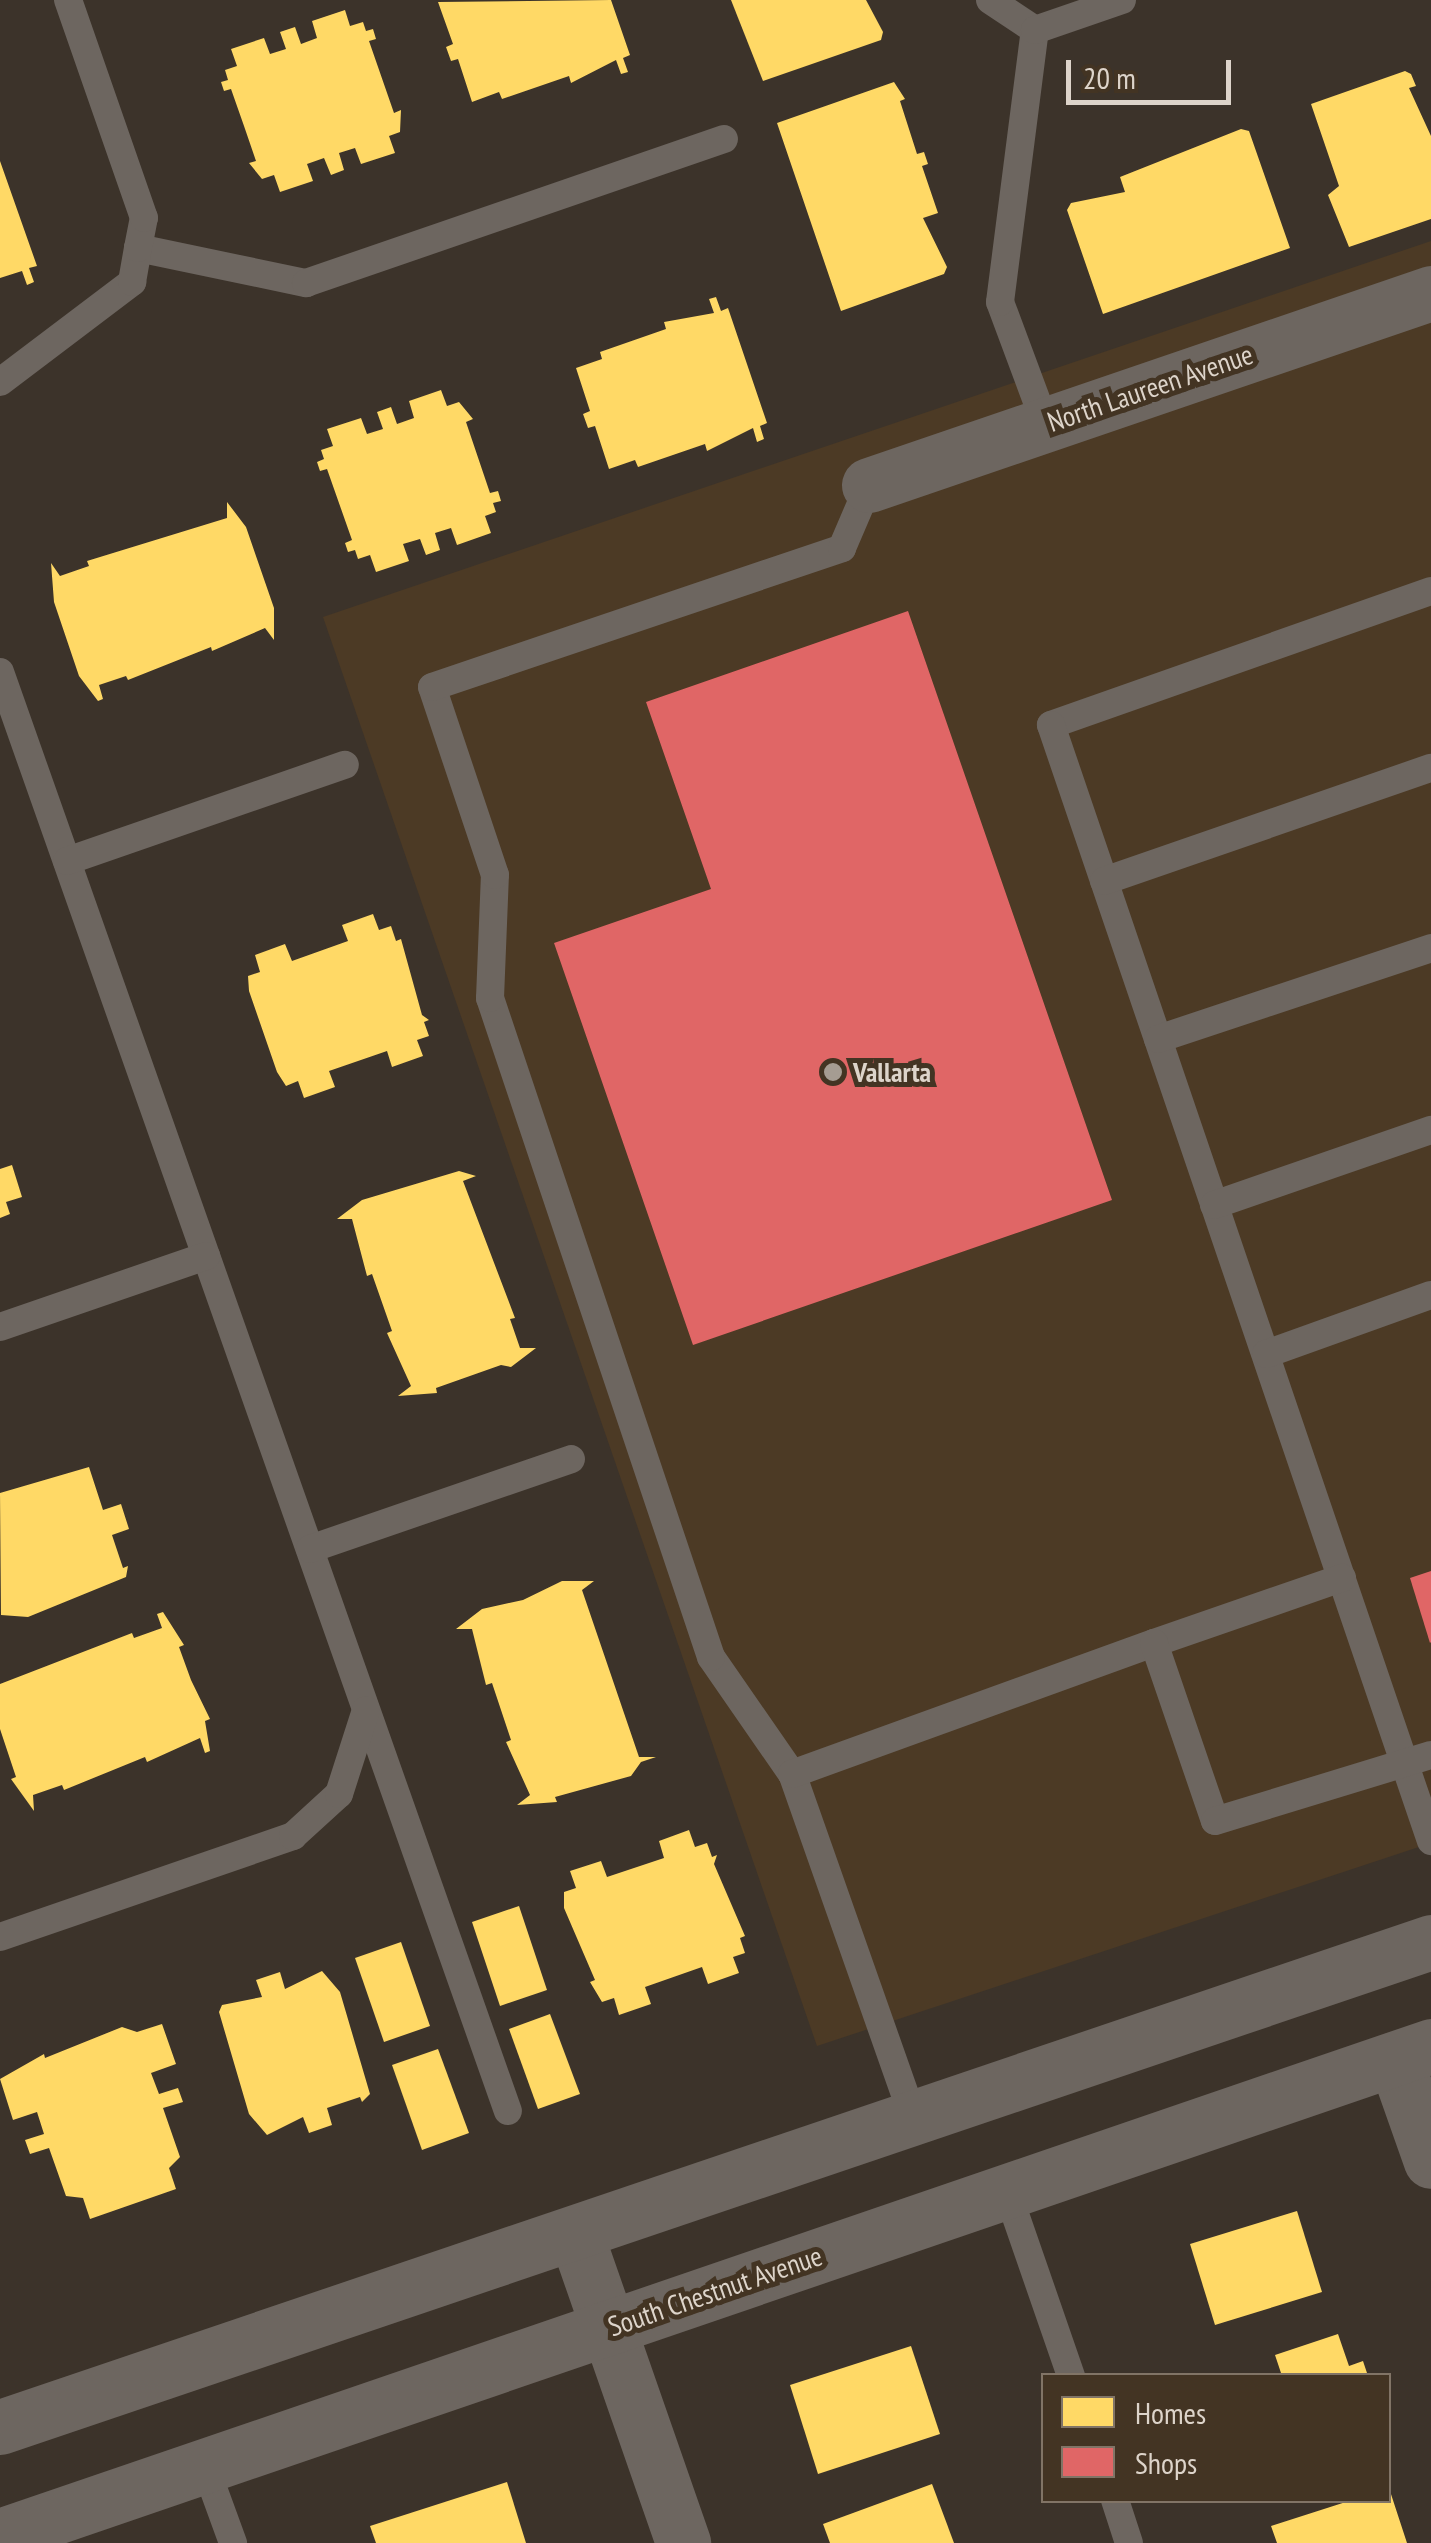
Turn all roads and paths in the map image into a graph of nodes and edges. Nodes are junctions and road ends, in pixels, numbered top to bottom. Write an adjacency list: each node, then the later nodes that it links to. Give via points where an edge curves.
1 (68, 0): 6 (lane, via 144,218)
2 (990, 0): 4 (lane)
3 (1122, 0): 4 (lane)
4 (1035, 30): 9 (lane, via 1000,302)
5 (724, 138): 6 (lane, via 306,282)
6 (138, 248): 8 (lane, via 132,282)
7 (1431, 293): 9 (main road, North Laureen Avenue)
8 (0, 382)
9 (1045, 422): 10 (main road, North Laureen Avenue)
10 (869, 485): 31 (lane, via 842,548 432,687 495,875 490,998 711,1657)
11 (1431, 591): 16 (lane, via 1051,724)
12 (0, 672): 15 (lane)
13 (346, 765): 15 (lane)
14 (1431, 768): 16 (lane)
15 (67, 861): 21 (lane)
16 (1104, 880): 18 (lane)
17 (1431, 948): 18 (lane)
18 (1158, 1039): 20 (lane)
19 (1431, 1130): 20 (lane)
20 (1214, 1205): 24 (lane)
21 (206, 1256): 23 (lane); 26 (lane)
22 (1431, 1296): 24 (lane)
23 (0, 1327)
24 (1266, 1354): 27 (lane)
25 (571, 1459): 26 (lane)
26 (310, 1548): 29 (lane)
27 (1342, 1578): 28 (lane); 30 (lane)
28 (1154, 1643): 30 (lane, via 1215,1821); 31 (lane)
29 (366, 1710): 33 (lane, via 339,1794 293,1836); 36 (lane)
30 (1418, 1758): 32 (lane)
31 (792, 1774): 37 (lane)
32 (1431, 1841)
33 (0, 1937)
34 (1431, 1942): 37 (main road)
35 (1413, 2052): 38 (main road); 39 (main road, South Chestnut Avenue)
36 (508, 2111)
37 (913, 2117): 40 (main road)
38 (1431, 2162)
39 (1008, 2191): 41 (main road, South Chestnut Avenue); 42 (lane)
40 (576, 2235): 41 (main road); 43 (main road)
41 (607, 2328): 44 (main road, South Chestnut Avenue); 48 (main road)
42 (1070, 2373)
43 (0, 2427)
44 (205, 2466): 46 (main road, South Chestnut Avenue); 47 (lane)
45 (1116, 2503): 49 (lane)
46 (0, 2536)
47 (232, 2543)
48 (683, 2543)
49 (1130, 2543)

